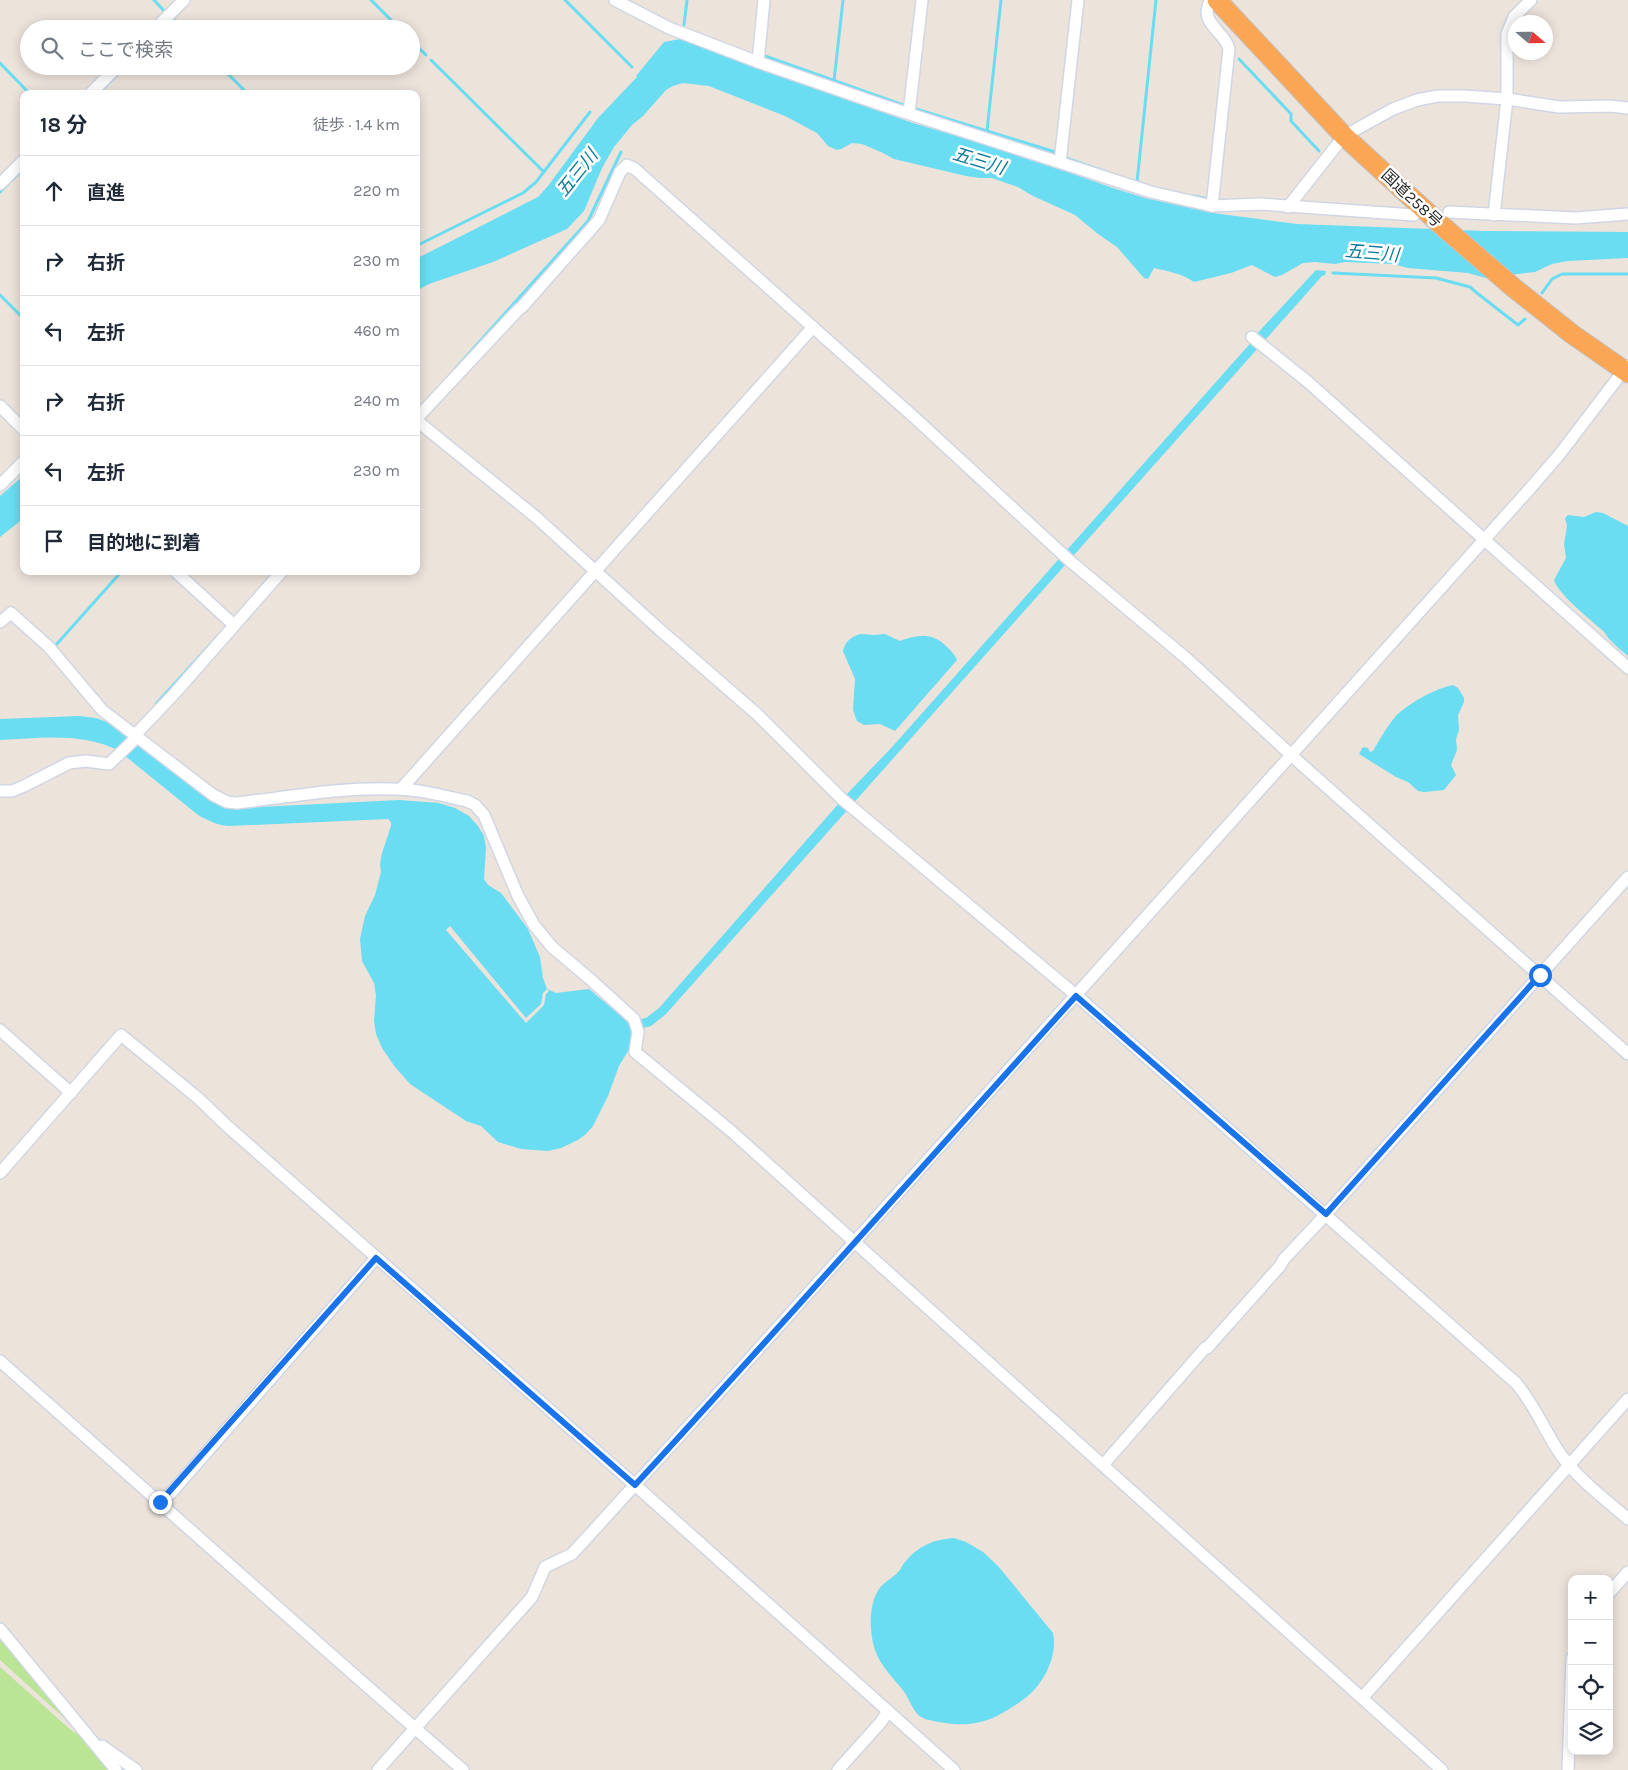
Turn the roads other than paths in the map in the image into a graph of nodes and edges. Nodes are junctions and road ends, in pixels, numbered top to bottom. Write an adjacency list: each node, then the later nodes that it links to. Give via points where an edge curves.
1 (184, 0): 9 (street)
2 (616, 0): 10 (street, via 669,28)
3 (764, 0): 10 (street)
4 (922, 0): 15 (street)
5 (1078, 0): 17 (street)
6 (1210, 0): 20 (street, via 1207,13 1229,49)
7 (1217, 0): 16 (highway, 国道258号)
8 (1531, 0): 13 (street, via 1514,17 1507,34)
9 (164, 20)
10 (758, 62): 15 (street)
11 (109, 75): 12 (street)
12 (94, 90)
13 (1507, 99): 14 (street, via 1559,107); 16 (street, via 1438,96 1417,100 1393,109); 23 (street)
14 (1628, 108)
15 (909, 113): 17 (street)
16 (1344, 136): 21 (street); 25 (highway, 国道258号)
17 (1060, 162): 20 (street, via 1151,192)
18 (20, 164): 19 (street)
19 (0, 184)
20 (1212, 206): 21 (street)
21 (1288, 206): 22 (street)
22 (1414, 214)
23 (1494, 214): 24 (street, via 1576,218); 25 (street)
24 (1628, 214)
25 (1445, 218): 28 (highway, 国道258号, via 1514,288 1572,334)
26 (813, 327): 30 (street, via 627,165 620,172 599,220 522,308); 36 (street); 43 (street, via 1066,557 1186,658)
27 (1255, 340): 35 (street, via 1308,382)
28 (1626, 369): 35 (street, via 1559,455)
29 (0, 406): 32 (street)
30 (420, 416)
31 (420, 423): 36 (street)
32 (20, 426)
33 (20, 465): 34 (street)
34 (0, 485)
35 (1484, 540): 41 (street); 43 (street)
36 (595, 570): 44 (street); 48 (street, via 758,715 852,808)
37 (179, 575): 40 (street)
38 (278, 575): 40 (street)
39 (0, 622): 42 (street, via 11,613 49,647 102,710)
40 (234, 624): 42 (street)
41 (1628, 668)
42 (137, 736): 44 (street, via 213,795 227,802 348,790); 45 (street, via 109,764 86,761 69,764 24,786)
43 (1291, 755): 47 (street); 48 (street)
44 (401, 789): 54 (street, via 475,805 484,815 518,896 534,925 552,947 634,1019 638,1032 635,1052 731,1131)
45 (0, 791)
46 (1628, 877): 47 (street)
47 (1540, 975): 50 (street); 53 (street)
48 (1076, 996): 53 (street); 54 (street)
49 (0, 1030): 51 (street)
50 (1628, 1054)
51 (70, 1093): 52 (street); 55 (street, via 122,1035 198,1098)
52 (0, 1174)
53 (1326, 1214): 58 (street); 59 (street, via 1516,1383 1529,1398)
54 (854, 1243): 58 (street); 60 (street)
55 (376, 1258): 60 (street); 61 (street)
56 (0, 1361): 61 (street)
57 (1628, 1400): 59 (street)
58 (1103, 1465): 67 (street)
59 (1570, 1466): 62 (street); 67 (street)
60 (635, 1485): 68 (street); 69 (street, via 572,1554 546,1567 532,1597)
61 (160, 1502): 69 (street)
62 (1628, 1519)
63 (1628, 1572): 64 (street)
64 (1613, 1589)
65 (0, 1629): 70 (street)
66 (1572, 1665): 78 (street)
67 (1362, 1698): 77 (street)
68 (888, 1712): 75 (street); 76 (street)
69 (415, 1728): 73 (street); 74 (street)
70 (88, 1736): 71 (street); 72 (street)
71 (116, 1770)
72 (136, 1770)
73 (378, 1770)
74 (463, 1770)
75 (838, 1770)
76 (954, 1770)
77 (1442, 1770)
78 (1568, 1770)

